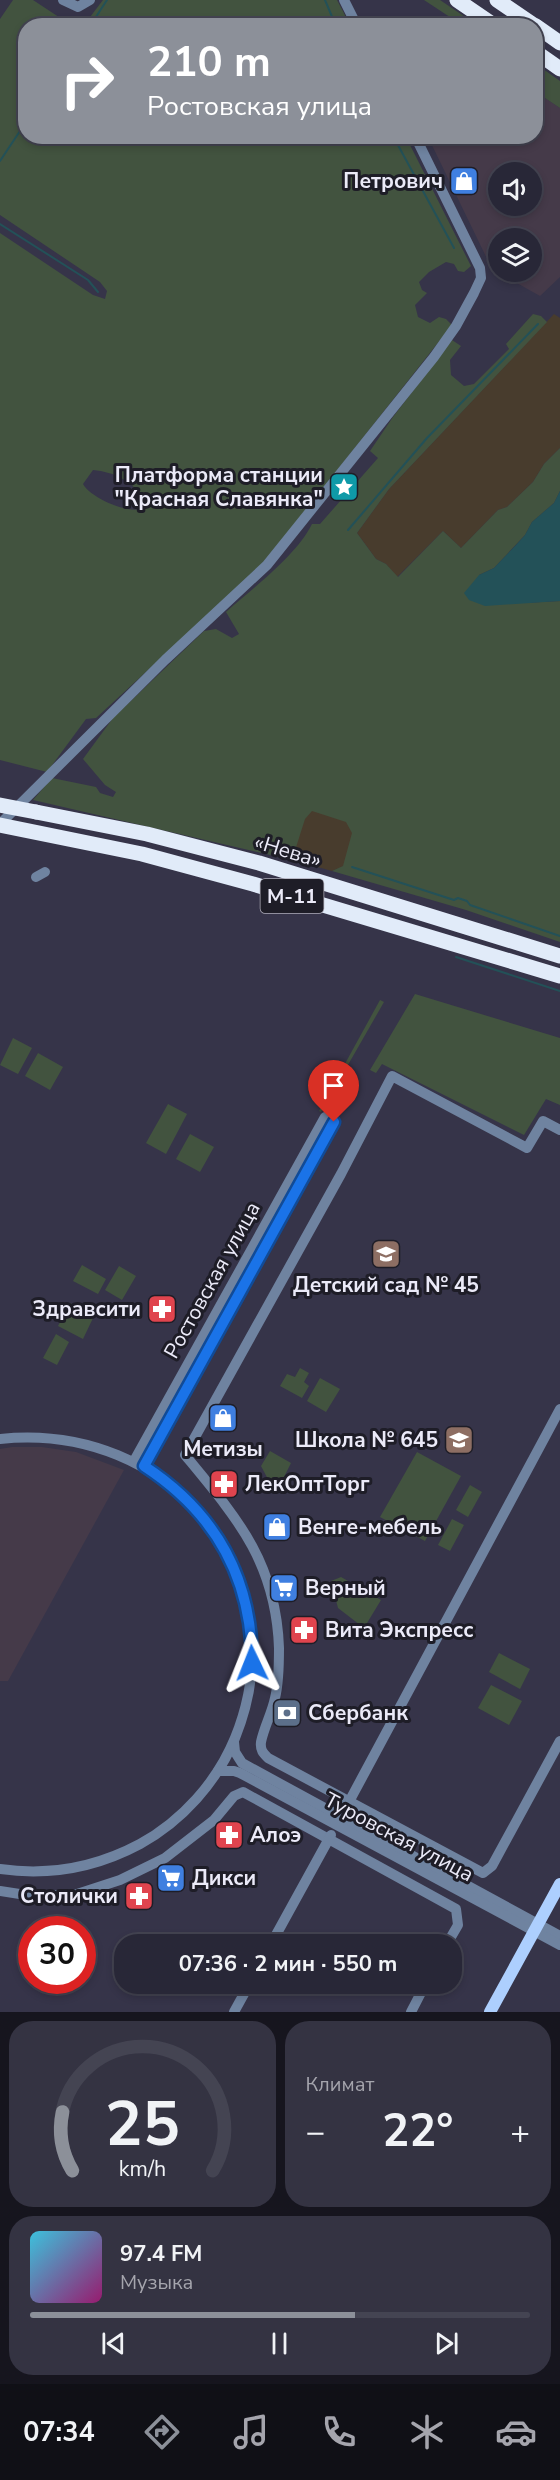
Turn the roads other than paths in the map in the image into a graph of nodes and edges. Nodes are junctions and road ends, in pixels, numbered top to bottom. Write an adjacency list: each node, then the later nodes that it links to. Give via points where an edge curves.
1 (63, 0): 2 (street, via 78,7)
2 (90, 0)
3 (344, 0): 6 (street)
4 (457, 0): 7 (highway)
5 (497, 0): 8 (highway)
6 (353, 18)
7 (483, 18)
8 (523, 18)
9 (543, 31): 10 (highway)
10 (560, 43)
11 (543, 57): 12 (highway)
12 (560, 69)
13 (419, 144): 15 (street, via 480,268 481,278 465,311 406,393 267,565 165,660)
14 (0, 805): 16 (highway, «Нева» / М-11, bridge, via 147,834 259,863)
15 (0, 825): 17 (highway, «Нева» / М-11, via 142,854)
16 (560, 956)
17 (560, 976)
18 (330, 1120): 22 (street, Ростовская улица)
19 (560, 1130): 26 (street, via 543,1121 527,1148 392,1076 185,1455 221,1498 266,1573 277,1616 279,1650 276,1691 261,1751)
20 (560, 1410): 26 (street)
21 (0, 1439): 22 (street, via 69,1439)
22 (139, 1464): 24 (street, via 163,1478 197,1510 224,1547 240,1583 251,1631 252,1663 246,1703)
23 (560, 1741): 26 (street, via 492,1866 483,1873)
24 (234, 1742): 25 (street); 32 (street, Туровская улица, via 242,1763)
25 (218, 1771): 29 (street, via 194,1803 173,1822 124,1852 70,1869); 32 (street, Туровская улица, via 234,1770)
26 (349, 1802): 27 (street)
27 (343, 1813)
28 (330, 1837): 31 (street, via 243,1792 165,1858 120,1880 74,1895); 33 (street); 34 (street, via 456,1909 458,1925)
29 (0, 1869)
30 (560, 1884): 32 (main road)
31 (0, 1891)
32 (536, 1928): 35 (street, Туровская улица); 36 (street, Туровская улица); 41 (main road)
33 (277, 1934)
34 (453, 1934)
35 (560, 1936)
36 (560, 1945)
37 (244, 1994): 39 (street)
38 (420, 1994): 40 (street)
39 (234, 2012)
40 (411, 2012)
41 (490, 2012)

